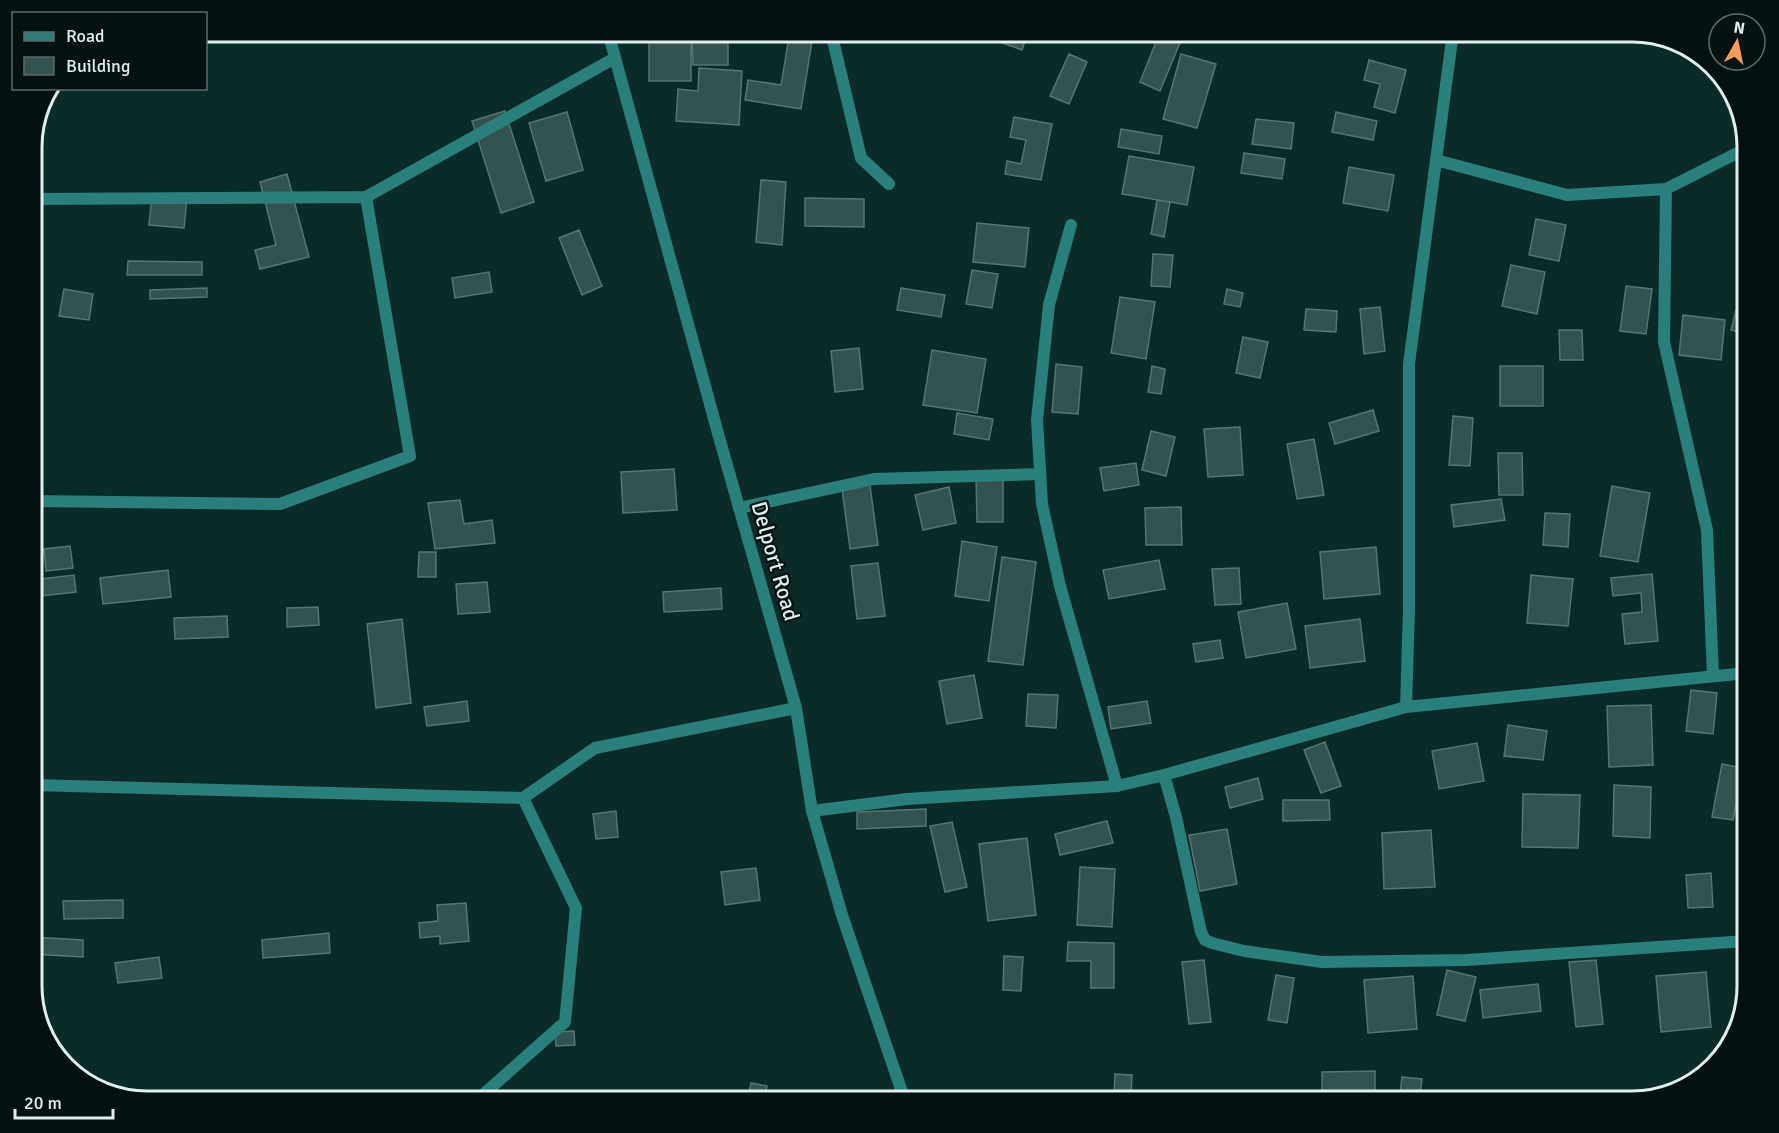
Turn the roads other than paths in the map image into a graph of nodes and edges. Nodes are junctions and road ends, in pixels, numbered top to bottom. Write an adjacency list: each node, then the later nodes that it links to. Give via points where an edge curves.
1 (611, 42): 4 (street, Delport Road)
2 (833, 42): 7 (street, via 861,158)
3 (1452, 42): 6 (street)
4 (615, 58): 9 (street); 14 (street, Delport Road)
5 (1737, 154): 8 (street)
6 (1436, 160): 8 (street, via 1567,195); 17 (street, via 1409,364)
7 (889, 184)
8 (1666, 189): 16 (street, via 1664,342 1707,530)
9 (366, 197): 10 (street); 13 (street, via 410,456 280,504)
10 (42, 199)
11 (1071, 225): 12 (street, via 1049,305 1037,420)
12 (1040, 474): 14 (street, via 874,479); 21 (street, via 1042,504 1060,586)
13 (42, 501)
14 (739, 508): 18 (street, Delport Road)
15 (1737, 674): 16 (street)
16 (1713, 676): 17 (street)
17 (1406, 707): 19 (street)
18 (796, 708): 22 (street, via 595,748); 23 (street, Delport Road)
19 (1164, 775): 21 (street); 24 (street, via 1201,932 1212,943 1322,963 1466,960)
20 (42, 785): 22 (street)
21 (1117, 786): 23 (street, via 907,799)
22 (523, 798): 25 (street, via 576,908 564,1022)
23 (812, 812): 26 (street, Delport Road)
24 (1737, 942)
25 (487, 1091)
26 (902, 1091)

